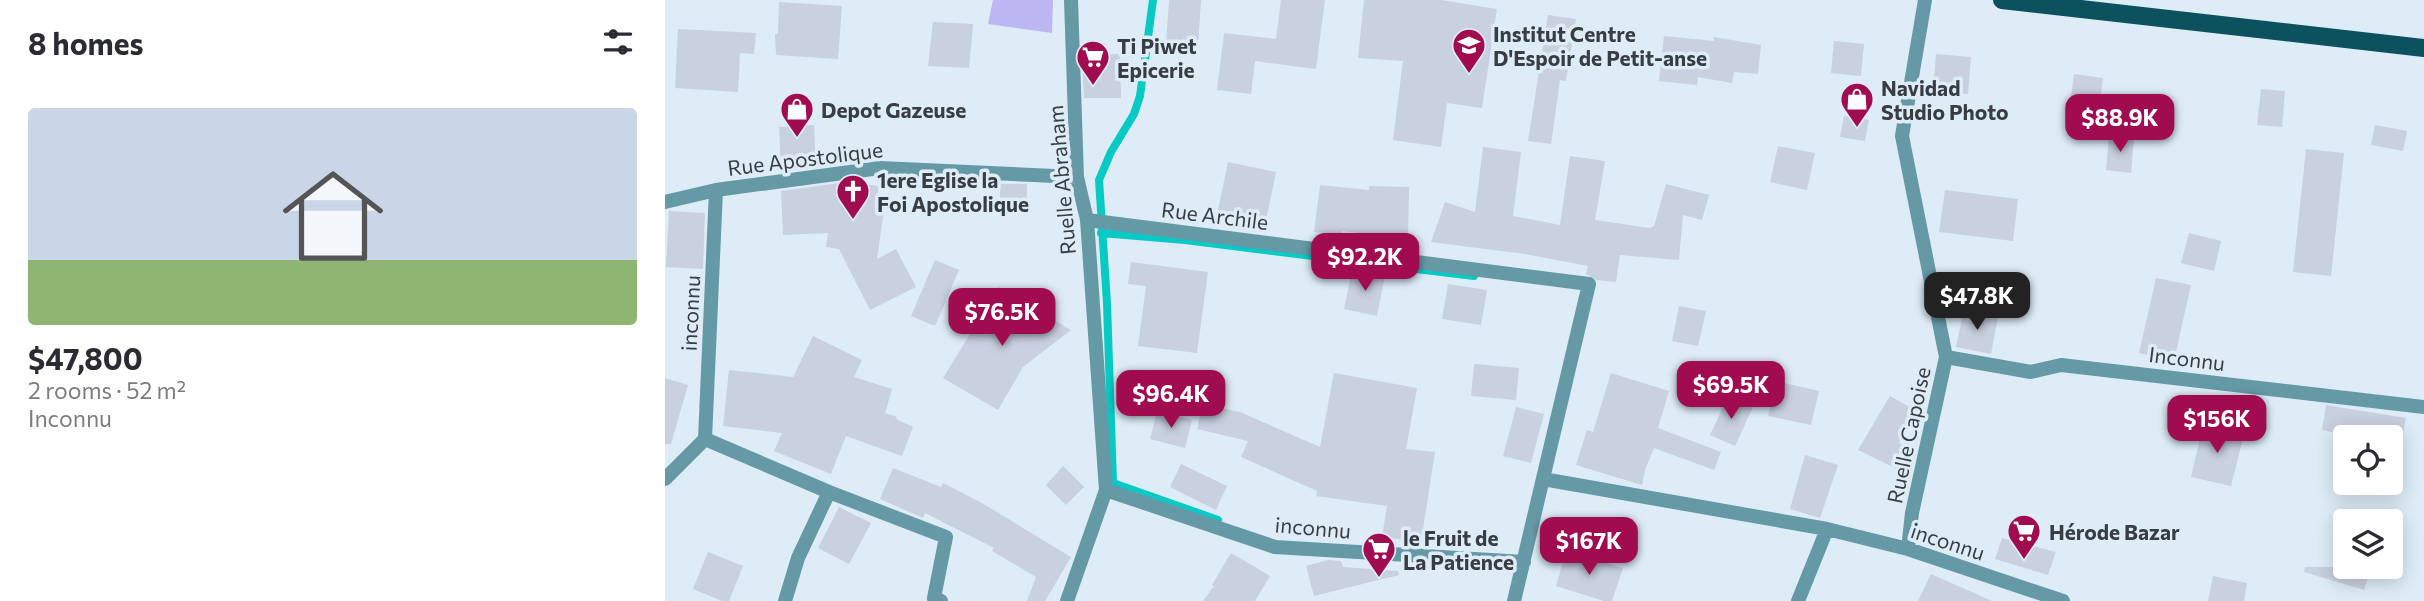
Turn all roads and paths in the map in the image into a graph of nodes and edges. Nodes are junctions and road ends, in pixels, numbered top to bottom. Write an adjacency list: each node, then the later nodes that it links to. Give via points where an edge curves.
1 (1071, 0): 5 (street, Ruelle Abraham)
2 (1924, 0): 9 (street, Ruelle Capoise, via 1902,136)
3 (2002, 0): 4 (main road)
4 (2424, 48)
5 (1077, 177): 6 (street, Rue Apostolique, via 880,168); 8 (street, Ruelle Abraham)
6 (716, 190): 7 (street, Rue Apostolique); 11 (street, inconnu)
7 (665, 202)
8 (1097, 221): 12 (street, Rue Archile, via 1589,284); 14 (street, Ruelle Abraham)
9 (1946, 357): 10 (street, Inconnu, via 2031,372 2061,365); 17 (street, Ruelle Capoise)
10 (2424, 407)
11 (705, 439): 13 (street); 15 (street)
12 (1543, 479): 16 (street, inconnu); 18 (street)
13 (665, 480)
14 (1106, 490): 18 (street, inconnu, via 1275,547); 22 (street, Ruelle Abraham)
15 (829, 492): 20 (street, via 798,558); 21 (street, via 946,537 934,598)
16 (1827, 529): 17 (street, inconnu); 24 (street)
17 (1908, 549): 19 (street, inconnu)
18 (1524, 562): 23 (street)
19 (2057, 600)
20 (785, 601)
21 (941, 601)
22 (1067, 601)
23 (1514, 601)
24 (1798, 601)

